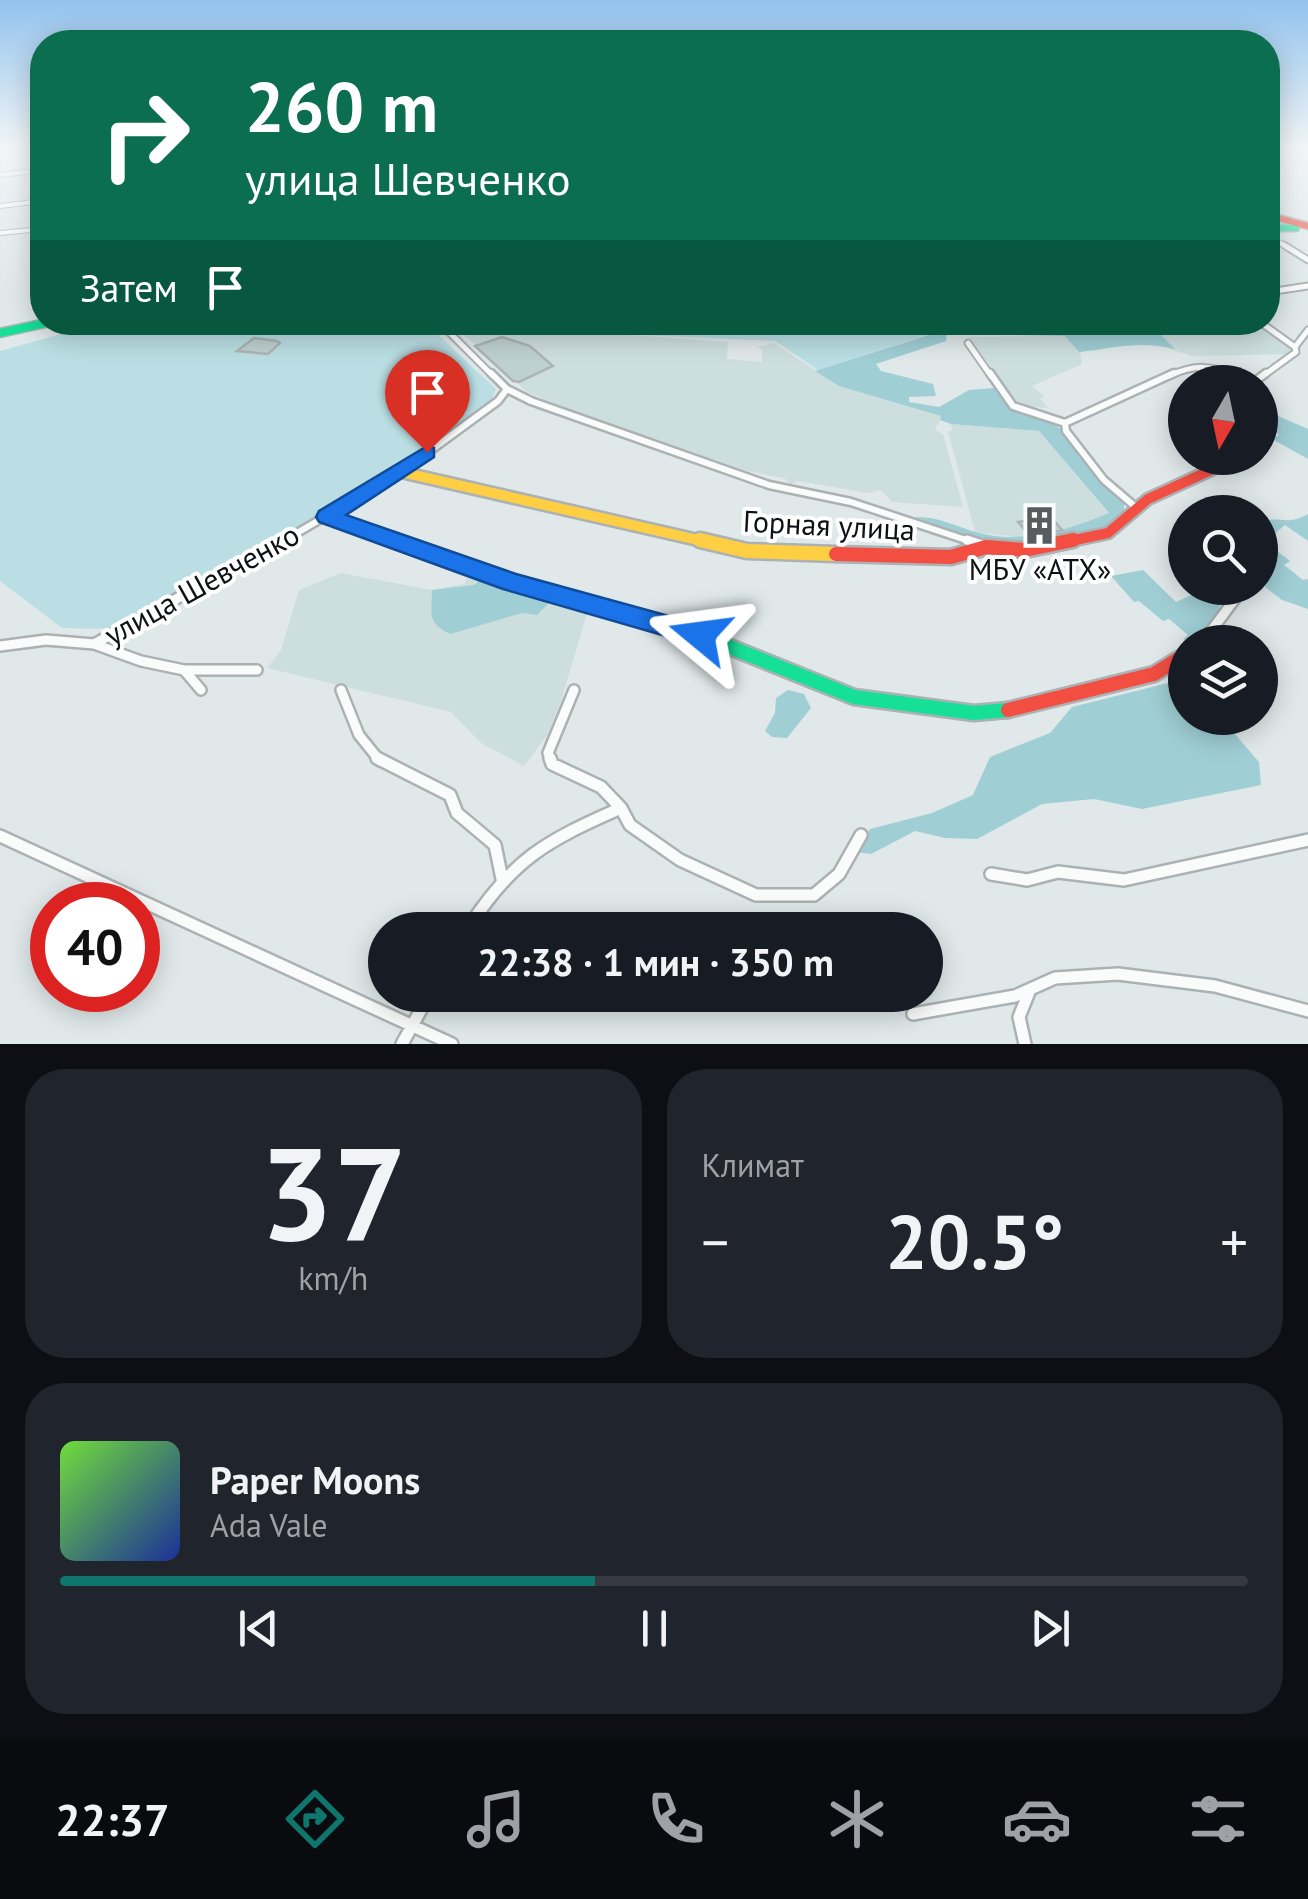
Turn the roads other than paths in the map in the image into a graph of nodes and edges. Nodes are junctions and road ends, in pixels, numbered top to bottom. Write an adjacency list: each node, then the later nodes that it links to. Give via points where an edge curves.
1 (30, 202): 2 (street)
2 (0, 206)
3 (1280, 219): 4 (street)
4 (1308, 227): 6 (street)
5 (30, 230): 7 (street)
6 (1280, 230)
7 (0, 233)
8 (1280, 240): 9 (street)
9 (1308, 260)
10 (1308, 286): 11 (street)
11 (1280, 290)
12 (30, 326): 14 (street)
13 (1308, 330): 18 (street)
14 (0, 333)
15 (452, 335): 22 (street)
16 (1277, 335): 18 (street)
17 (968, 343): 23 (street, via 1013,406)
18 (1295, 349): 19 (street); 20 (street)
19 (1308, 357)
20 (1275, 365)
21 (1168, 376): 23 (street)
22 (507, 389): 24 (street, улица Шевченко); 28 (street, via 735,474 851,502)
23 (1065, 422): 26 (street, via 1104,480)
24 (401, 472): 27 (street, улица Шевченко); 28 (street, Горная улица, via 762,553 951,557)
25 (1200, 475): 26 (street, Горная улица)
26 (1138, 510): 28 (street, Горная улица, via 1108,533 1061,545)
27 (327, 517): 29 (street, улица Шевченко); 31 (street, via 512,582 714,640 854,697 974,713 1022,709)
28 (986, 547)
29 (94, 644): 30 (street, via 46,640); 32 (street)
30 (0, 646)
31 (1168, 666)
32 (184, 670): 33 (street); 34 (street)
33 (257, 670)
34 (201, 690)
35 (341, 690): 42 (street, via 354,732 372,759 450,795 457,813 495,845)
36 (574, 690): 37 (street, via 548,753 552,764 601,787)
37 (621, 808): 38 (street, via 630,825 680,860 756,895 814,895 839,874); 42 (street, via 519,858)
38 (861, 834)
39 (0, 836): 48 (street)
40 (1308, 840): 41 (street, via 1124,880 1058,872 1027,880)
41 (991, 874)
42 (502, 879): 43 (street)
43 (479, 912)
44 (1028, 992): 45 (street, via 1050,978 1152,976); 47 (street); 51 (street, via 1019,1017)
45 (1308, 1011)
46 (419, 1012): 48 (street)
47 (913, 1014)
48 (412, 1024): 49 (street); 50 (street)
49 (402, 1044)
50 (452, 1044)
51 (1025, 1044)

